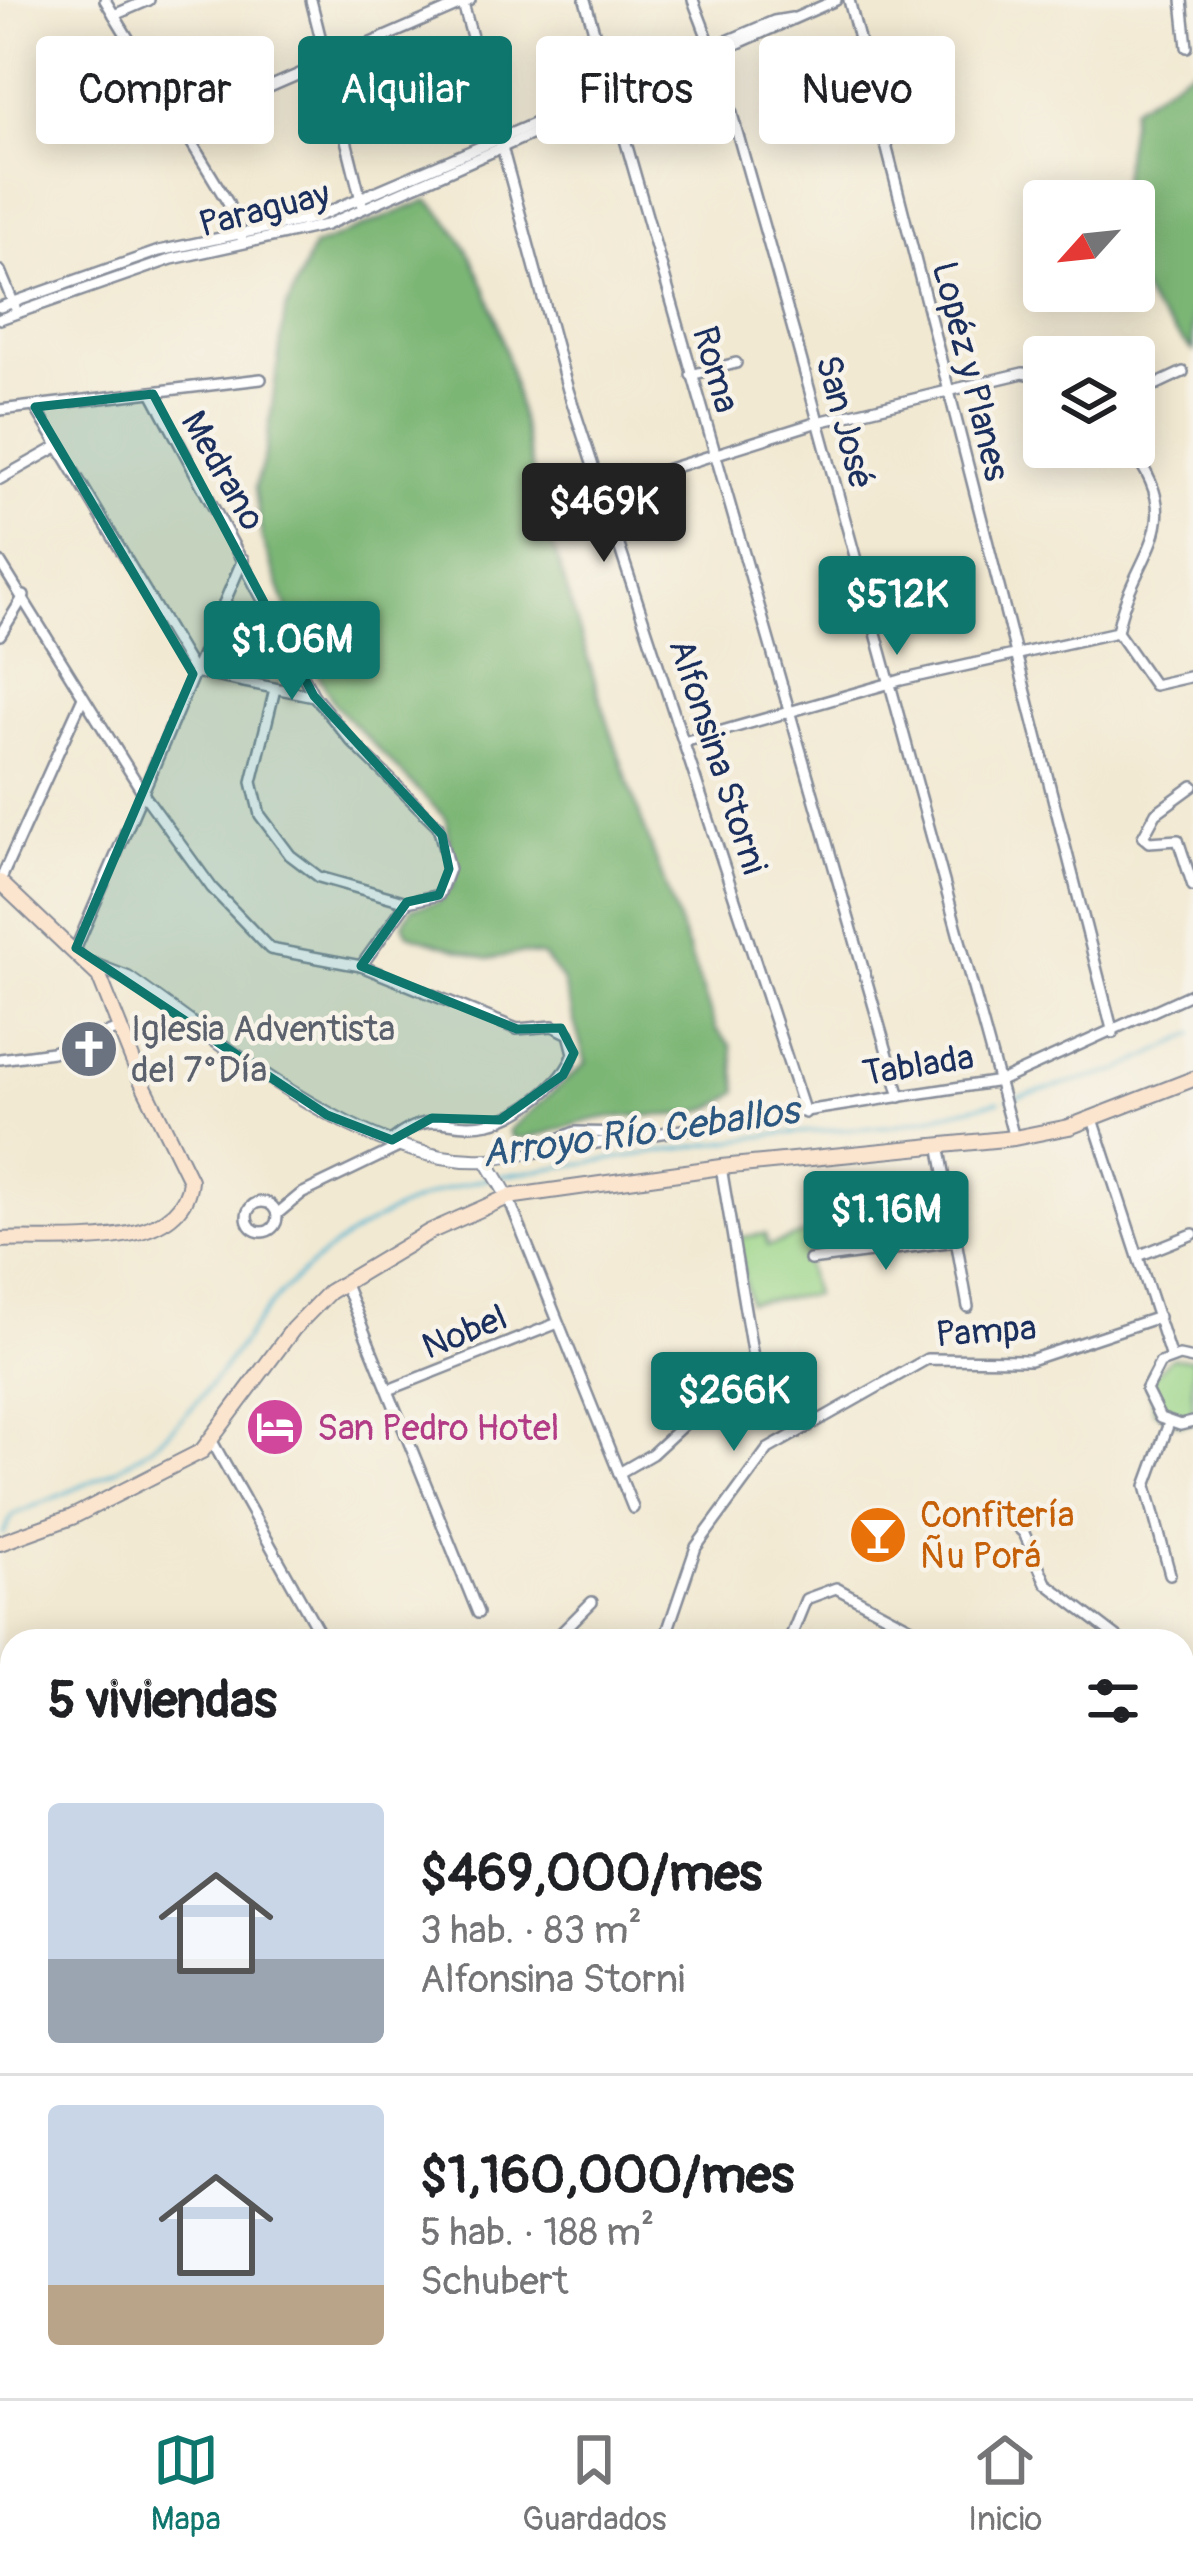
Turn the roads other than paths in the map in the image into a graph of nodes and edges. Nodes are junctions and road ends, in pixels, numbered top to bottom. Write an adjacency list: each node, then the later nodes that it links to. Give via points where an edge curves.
1 (105, 0): 11 (street)
2 (149, 0): 11 (street)
3 (311, 0): 14 (street)
4 (585, 0): 17 (street, Roma)
5 (694, 0): 18 (street, San José)
6 (796, 0): 12 (street)
7 (836, 0): 12 (street, Paraguay)
8 (850, 0): 38 (street, Lopéz y Planes)
9 (1182, 0): 20 (street)
10 (465, 1): 15 (street); 16 (street, Alfonsina Storni)
11 (114, 15): 13 (street)
12 (800, 17): 19 (street, Paraguay)
13 (127, 36)
14 (320, 36)
15 (387, 36)
16 (473, 36)
17 (595, 36)
18 (707, 36)
19 (735, 41)
20 (1187, 47)
21 (735, 130): 42 (street, San José)
22 (192, 144): 27 (street)
23 (347, 144): 26 (street)
24 (499, 144): 26 (street, Paraguay); 47 (street, Alfonsina Storni)
25 (626, 144): 35 (street, Roma)
26 (362, 204): 27 (street, Paraguay, via 301,234)
27 (242, 238): 30 (street, Paraguay)
28 (0, 272): 30 (street)
29 (0, 307): 30 (street, Paraguay)
30 (15, 307): 31 (street, Paraguay)
31 (0, 319)
32 (736, 363): 35 (street)
33 (1184, 372): 37 (street)
34 (1023, 373): 38 (street)
35 (691, 375): 44 (street, Roma)
36 (260, 379): 39 (street)
37 (1155, 385)
38 (948, 391): 42 (street); 53 (street, Lopéz y Planes)
39 (153, 394): 40 (street); 48 (street, Medrano)
40 (35, 407): 41 (street); 43 (street)
41 (0, 410)
42 (818, 422): 44 (street); 56 (street, San José)
43 (57, 447): 46 (street); 54 (street)
44 (713, 455): 47 (street); 60 (street, Roma)
45 (1147, 468): 51 (street, via 1165,511)
46 (0, 479)
47 (602, 490): 61 (street, Alfonsina Storni)
48 (243, 559): 54 (street); 58 (street, Medrano)
49 (0, 562): 50 (street)
50 (24, 596): 52 (street); 59 (street)
51 (1118, 632): 53 (street); 55 (street, via 1154,685)
52 (0, 635)
53 (1015, 651): 56 (street); 72 (street, Lopéz y Planes)
54 (194, 672): 57 (street); 63 (street)
55 (1193, 676)
56 (890, 684): 60 (street); 75 (street, San José)
57 (274, 689): 58 (street); 66 (street, via 252,782 260,815 305,868)
58 (314, 696): 66 (street, Medrano, via 442,835 444,886 433,899)
59 (83, 698): 63 (street); 64 (street)
60 (789, 712): 61 (street); 76 (street, Roma)
61 (687, 741): 77 (street, Alfonsina Storni)
62 (1193, 786): 65 (street, via 1156,812 1143,837 1178,840)
63 (146, 796): 67 (street); 69 (street, via 212,888 270,949)
64 (0, 881): 67 (main road)
65 (1193, 886)
66 (407, 902): 69 (street, Medrano)
67 (76, 948): 68 (main road)
68 (92, 964): 71 (main road); 80 (street, Tablada, via 128,978 327,1115)
69 (361, 966): 80 (street, via 517,1028 561,1028 573,1041 563,1075 500,1120 432,1118)
70 (1193, 993): 72 (street, Tablada)
71 (119, 1029): 73 (street); 87 (main road, via 185,1162 190,1180 182,1211 139,1232)
72 (1113, 1034): 75 (street, Tablada)
73 (0, 1059)
74 (1193, 1079): 78 (main road)
75 (1001, 1085): 76 (street, Tablada); 79 (street, San José)
76 (900, 1097): 77 (street, Tablada)
77 (805, 1113): 82 (street, Tablada)
78 (1093, 1118): 79 (main road); 89 (street)
79 (1015, 1138): 81 (main road)
80 (399, 1142): 82 (street, Tablada); 85 (street)
81 (940, 1144): 83 (main road); 88 (street)
82 (488, 1163): 84 (street)
83 (721, 1167): 84 (main road); 101 (street, via 756,1375 704,1403 665,1443)
84 (504, 1191): 91 (main road); 94 (street)
85 (277, 1214)
86 (1193, 1234): 89 (street)
87 (0, 1240)
88 (956, 1241): 90 (street); 92 (street)
89 (1138, 1256): 93 (street)
90 (810, 1259)
91 (344, 1282): 97 (street); 100 (main road, via 293,1329)
92 (968, 1307)
93 (1159, 1317): 95 (street); 110 (street, Pampa, via 1030,1360 927,1359 768,1449 696,1547)
94 (558, 1323): 97 (street, Nobel); 101 (street)
95 (1172, 1358): 96 (street); 99 (street, via 1153,1371 1146,1390)
96 (1193, 1359)
97 (391, 1389): 107 (street)
98 (1193, 1422): 99 (street)
99 (1169, 1423): 105 (street, via 1146,1486)
100 (213, 1443): 104 (main road, via 72,1517); 108 (street)
101 (619, 1473): 102 (street)
102 (633, 1508)
103 (995, 1508): 113 (street, via 1024,1533 1046,1583)
104 (6, 1541)
105 (1170, 1574)
106 (592, 1601): 109 (street)
107 (478, 1613)
108 (317, 1629)
109 (565, 1629)
110 (668, 1629)
111 (794, 1629): 112 (street, via 806,1599 836,1588)
112 (913, 1629)
113 (1106, 1629)

